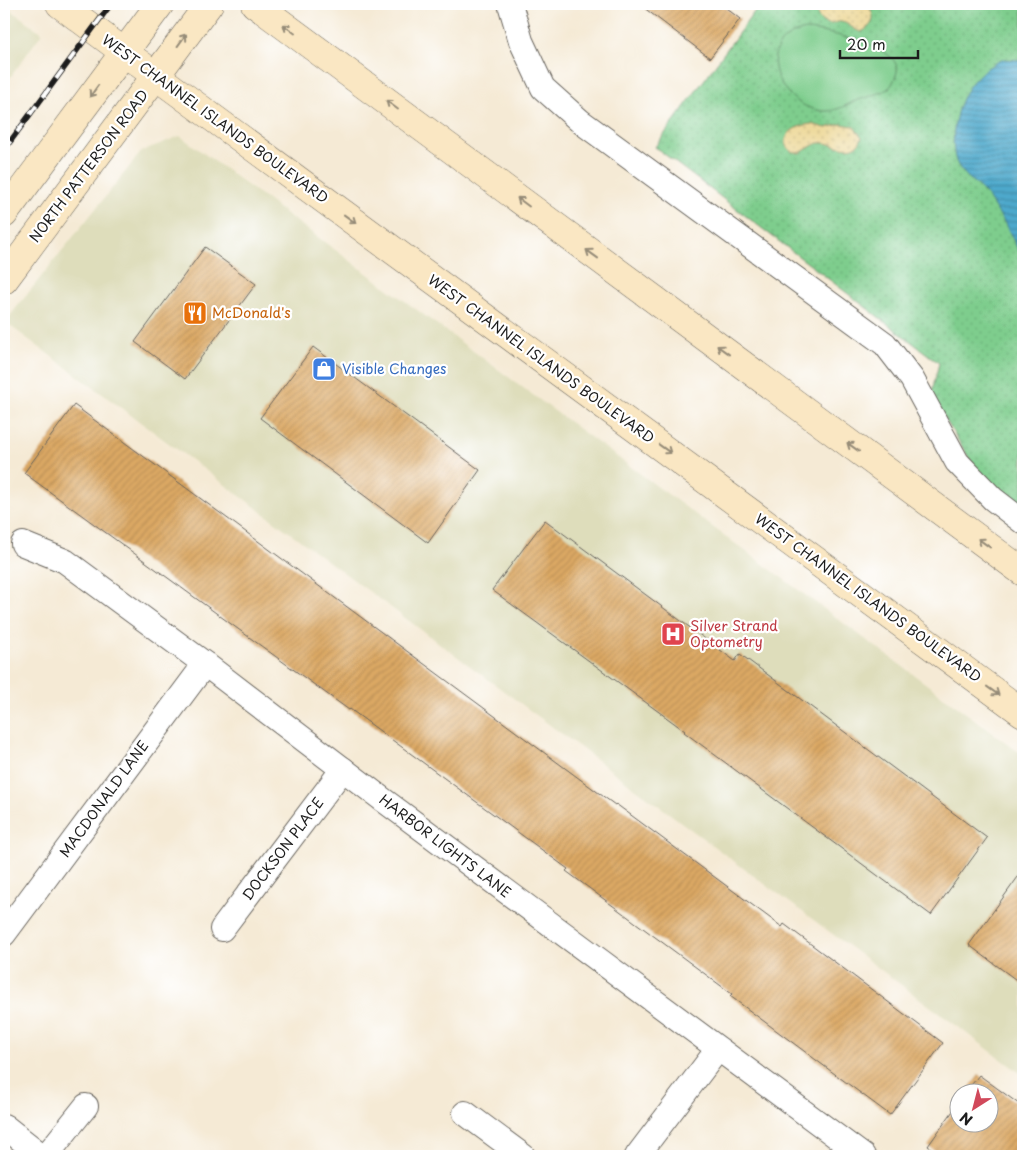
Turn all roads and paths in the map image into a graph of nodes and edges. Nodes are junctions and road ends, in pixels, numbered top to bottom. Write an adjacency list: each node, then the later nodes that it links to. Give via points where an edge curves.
1 (60, 4): 6 (main road, WEST CHANNEL ISLANDS BOULEVARD)
2 (160, 4): 6 (main road)
3 (209, 4): 7 (main road, NORTH PATTERSON ROAD, one-way to 3)
4 (255, 4): 12 (main road, one-way to 4)
5 (510, 4): 10 (street, via 521,41 543,88 580,121 886,344 912,379 957,462 993,499)
6 (123, 52): 7 (main road, WEST CHANNEL ISLANDS BOULEVARD); 8 (main road, one-way to 8)
7 (156, 76): 9 (main road, NORTH PATTERSON ROAD); 14 (main road, WEST CHANNEL ISLANDS BOULEVARD, one-way to 14)
8 (4, 214)
9 (4, 280)
10 (1023, 522)
11 (23, 544): 13 (street, HARBOR LIGHTS LANE, via 65,561)
12 (1023, 572)
13 (205, 664): 15 (street, HARBOR LIGHTS LANE); 16 (street, MACDONALD LANE)
14 (1023, 713)
15 (343, 770): 17 (street, DOCKSON PLACE); 18 (street, HARBOR LIGHTS LANE)
16 (7, 925)
17 (222, 929)
18 (718, 1049): 25 (street); 26 (street, HARBOR LIGHTS LANE)
19 (86, 1106): 23 (street)
20 (465, 1113): 24 (street)
21 (4, 1126): 22 (street)
22 (42, 1156)
23 (46, 1156)
24 (523, 1156)
25 (637, 1156)
26 (863, 1156)

